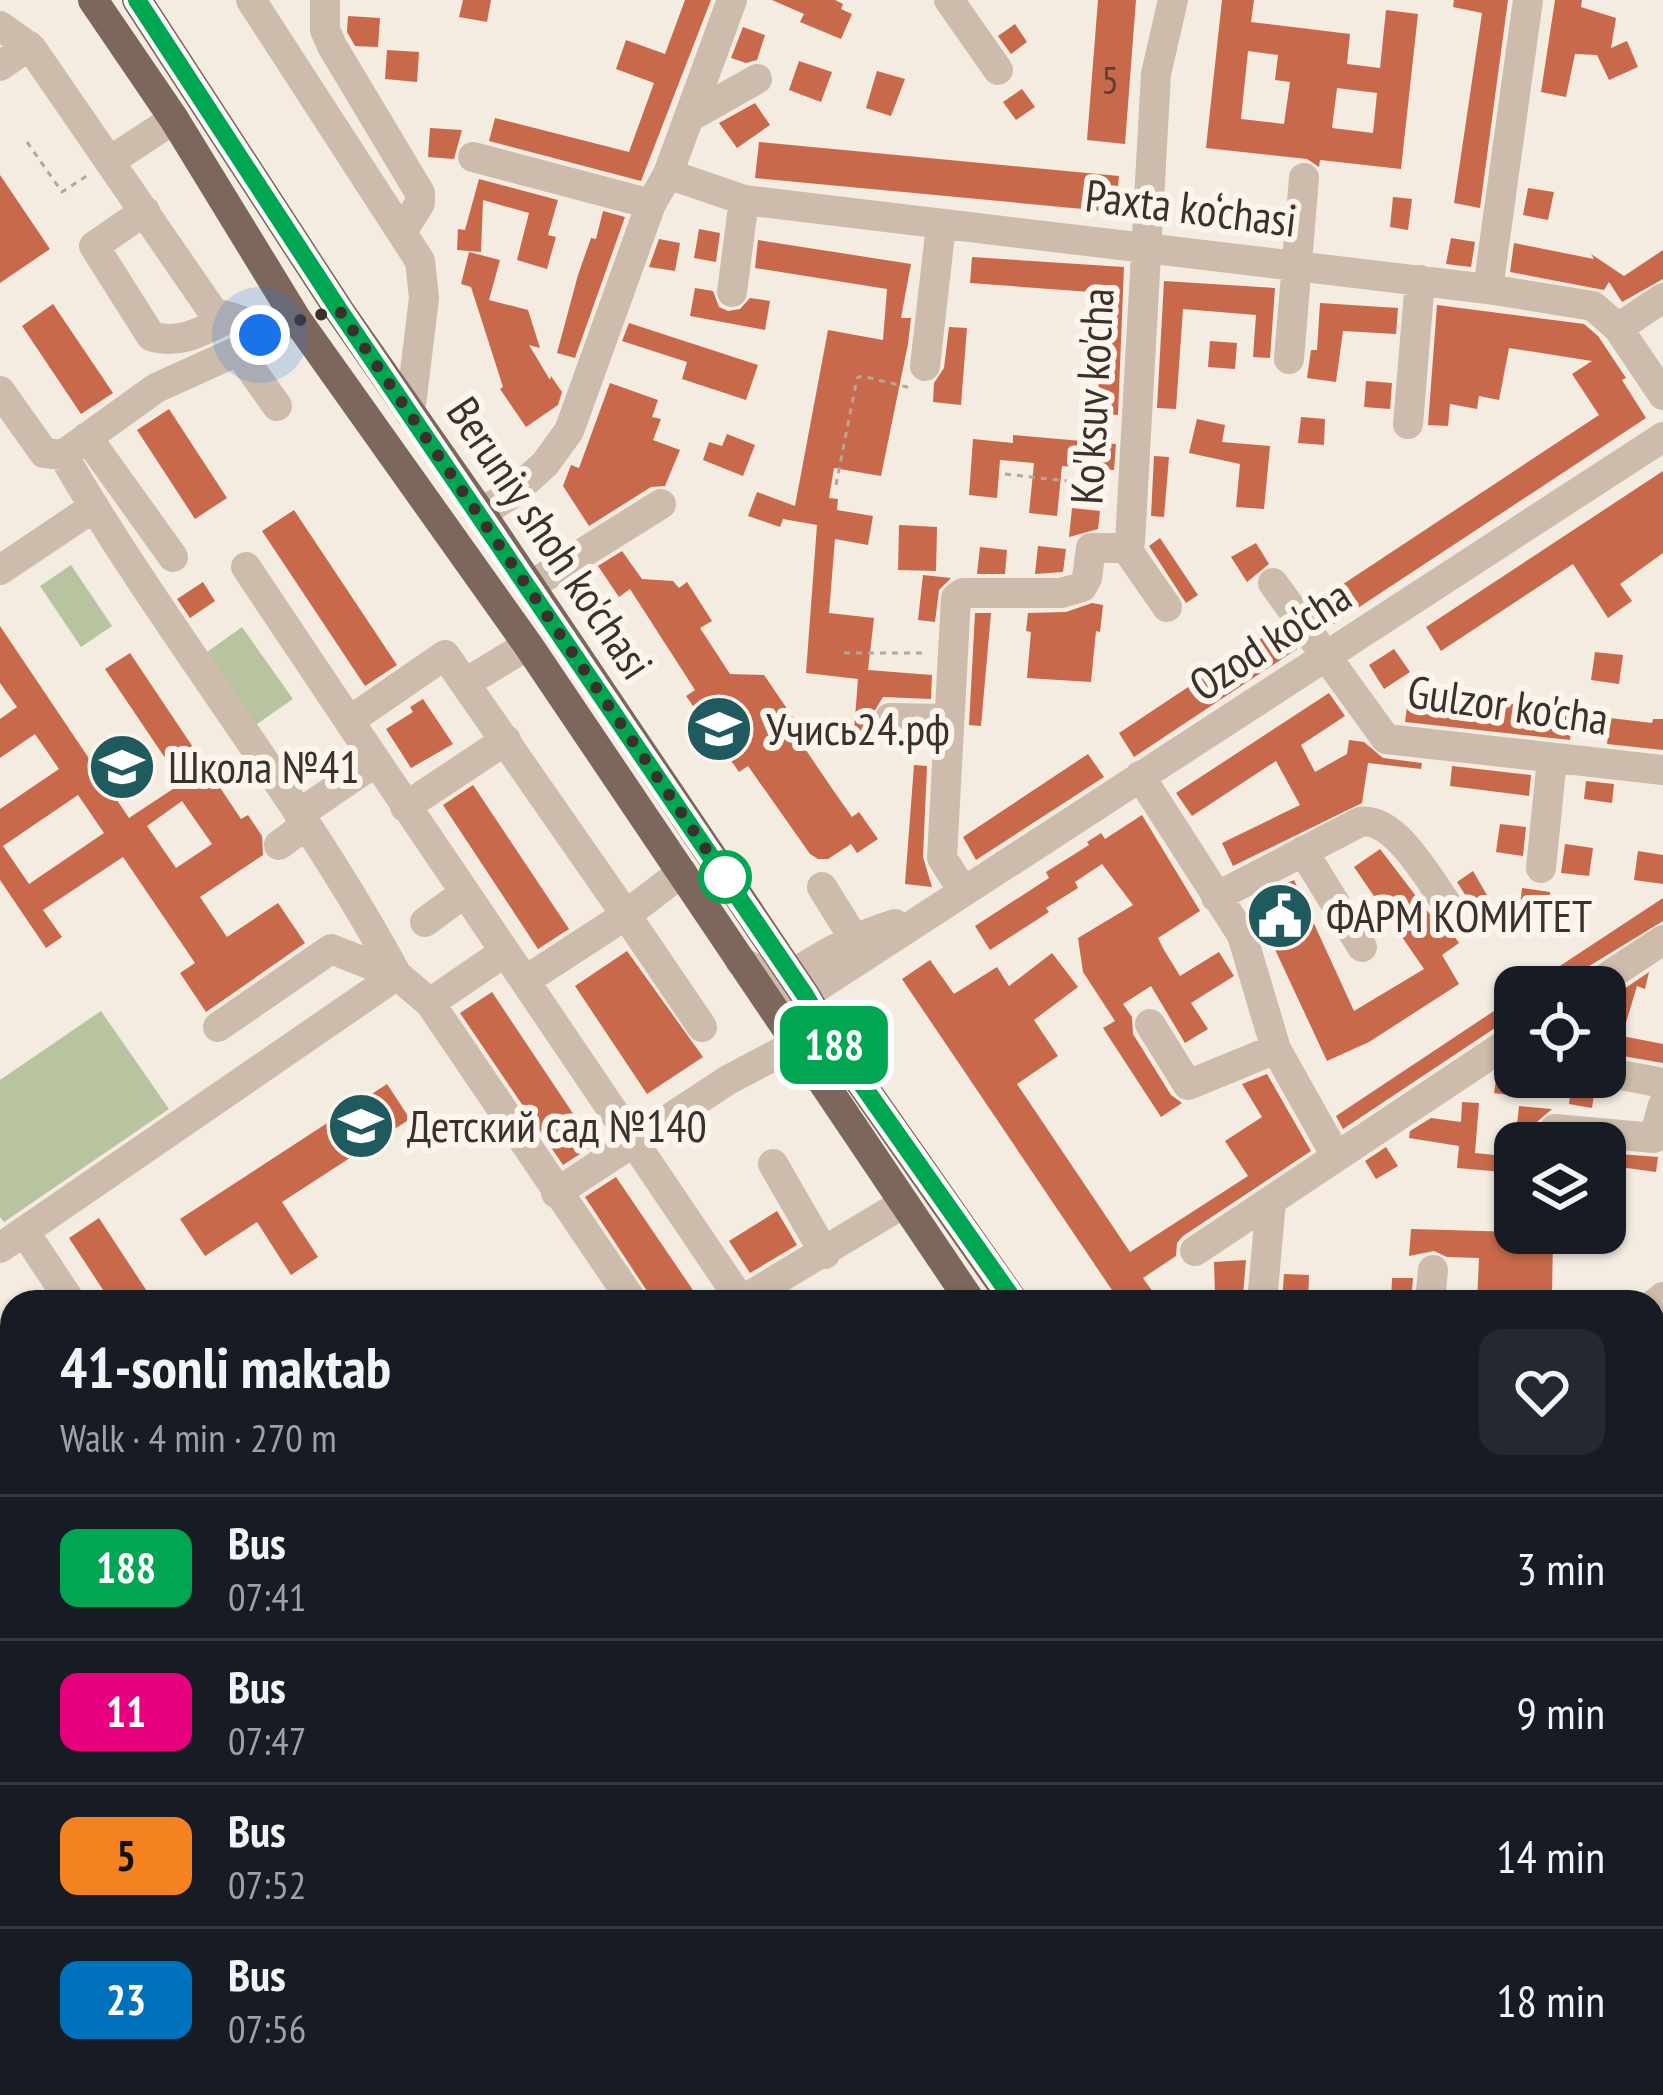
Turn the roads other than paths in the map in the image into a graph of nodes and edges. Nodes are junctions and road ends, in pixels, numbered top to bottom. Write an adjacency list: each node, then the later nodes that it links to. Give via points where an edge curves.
1 (93, 0): 15 (main road, Beruniy shoh ko'chasi)
2 (137, 0): 31 (main road, Beruniy shoh ko'chasi)
3 (251, 0): 24 (street)
4 (325, 0): 24 (street, via 332,46 420,193)
5 (732, 0): 14 (street)
6 (949, 0): 12 (street)
7 (1172, 0): 25 (street, Ko'ksuv ko'cha, via 1156,74)
8 (1528, 0): 28 (street)
9 (0, 26): 10 (street)
10 (29, 46): 11 (street); 17 (street)
11 (0, 66)
12 (998, 70)
13 (757, 79): 14 (street)
14 (690, 117): 18 (street)
15 (174, 119): 17 (street); 33 (main road, Beruniy shoh ko'chasi)
16 (472, 157): 21 (street)
17 (110, 161): 22 (street)
18 (668, 174): 20 (street, Paxta ko‘chasi); 21 (street)
19 (1304, 178): 26 (street)
20 (744, 200): 23 (street, Paxta ko‘chasi); 29 (street)
21 (652, 204): 47 (street, via 569,431 529,478)
22 (145, 211): 32 (street, via 213,311); 32 (street, via 94,245 151,337 194,335)
23 (941, 225): 25 (street, Paxta ko‘chasi); 37 (street)
24 (402, 232): 41 (street, via 420,261 424,298)
25 (1144, 247): 26 (street, Paxta ko‘chasi); 48 (street, Ko'ksuv ko'cha)
26 (1297, 265): 27 (street, Paxta ko‘chasi); 36 (street)
27 (1420, 280): 28 (street, Paxta ko‘chasi); 42 (street)
28 (1489, 289): 34 (street, Paxta ko‘chasi, via 1593,306)
29 (732, 292)
30 (1663, 298): 34 (street)
31 (339, 310): 33 (main road); 41 (main road, Beruniy shoh ko'chasi)
32 (231, 317): 35 (street, via 246,322)
33 (297, 320): 35 (street); 55 (main road, Beruniy shoh ko'chasi)
34 (1618, 328): 39 (street, Paxta ko‘chasi)
35 (249, 343): 40 (street); 44 (street, via 156,388)
36 (1289, 359)
37 (925, 366)
38 (0, 391): 44 (street, via 44,453)
39 (1663, 395)
40 (277, 406)
41 (410, 413): 47 (main road, Beruniy shoh ko'chasi)
42 (1408, 424)
43 (1663, 437): 56 (street, Ozod ko'cha)
44 (75, 446): 46 (street); 49 (street)
45 (661, 504): 53 (street)
46 (94, 507): 51 (street); 67 (street)
47 (481, 513): 53 (main road, Beruniy shoh ko'chasi)
48 (1126, 548): 54 (street); 59 (street, Ko'ksuv ko'cha, via 1090,548 1086,584 1061,593 956,598)
49 (173, 557)
50 (246, 567): 60 (street)
51 (0, 570)
52 (1273, 583): 56 (street, Gulzor ko'cha)
53 (530, 586): 88 (main road, Beruniy shoh ko'chasi)
54 (1167, 607)
55 (528, 645): 57 (street); 71 (main road, Beruniy shoh ko'chasi)
56 (1327, 658): 62 (street, Gulzor ko'cha, via 1386,739); 65 (street, Ozod ko'cha)
57 (467, 682): 60 (street, via 445,655); 61 (street)
58 (890, 718): 59 (street)
59 (949, 719): 73 (street, Ko'ksuv ko'cha, via 942,858)
60 (349, 721): 63 (street)
61 (506, 740): 66 (street); 77 (street)
62 (1552, 759): 64 (street, Gulzor ko'cha); 70 (street)
63 (375, 762): 66 (street); 67 (street)
64 (1663, 770)
65 (1140, 776): 73 (street, Ozod ko'cha); 75 (street)
66 (405, 807): 74 (street)
67 (302, 820): 68 (street); 86 (street)
68 (279, 845)
69 (1303, 851): 75 (street); 76 (street, via 1375,819); 82 (street)
70 (1541, 868)
71 (682, 872): 77 (street); 84 (main road, Beruniy shoh ko'chasi)
72 (822, 886): 80 (street)
73 (962, 891): 78 (street, Ozod ko'cha)
74 (463, 894): 79 (street); 83 (street)
75 (1216, 897): 95 (street, via 1242,935)
76 (1451, 910)
77 (626, 915): 87 (street); 92 (street)
78 (924, 915): 80 (street, Ozod ko'cha); 88 (street, Ozod ko'cha)
79 (425, 922)
80 (853, 937): 88 (street, Ozod ko'cha)
81 (1663, 940): 85 (street)
82 (1362, 947)
83 (502, 953): 87 (street); 89 (street)
84 (740, 962): 88 (street); 94 (main road, Beruniy shoh ko'chasi)
85 (1624, 966)
86 (397, 975): 89 (street); 91 (street, via 331,949); 107 (street)
87 (526, 980): 101 (street)
88 (795, 986): 93 (main road, Beruniy shoh ko'chasi); 94 (street)
89 (430, 1003): 104 (street)
90 (1150, 1024): 95 (street, via 1188,1084)
91 (218, 1027)
92 (701, 1027)
93 (824, 1028): 94 (main road); 116 (main road, Beruniy shoh ko'chasi)
94 (789, 1033): 101 (street); 106 (main road, Beruniy shoh ko'chasi)
95 (1276, 1049): 102 (street)
96 (1494, 1057): 102 (street)
97 (1626, 1076): 98 (street)
98 (1663, 1083)
99 (1663, 1105): 100 (street, via 1658,1135)
100 (1626, 1136)
101 (635, 1142): 104 (street); 113 (street)
102 (1336, 1156): 105 (street)
103 (773, 1164): 109 (street)
104 (556, 1193): 112 (street)
105 (1271, 1202): 108 (street); 117 (street)
106 (904, 1203): 109 (street); 115 (main road, Beruniy shoh ko'chasi)
107 (12, 1240): 111 (street)
108 (1195, 1251)
109 (825, 1254): 114 (street)
110 (1433, 1270): 118 (street)
111 (60, 1290)
112 (625, 1290)
113 (734, 1290)
114 (761, 1290)
115 (963, 1290)
116 (1006, 1290)
117 (1263, 1290)
118 (1431, 1290)

